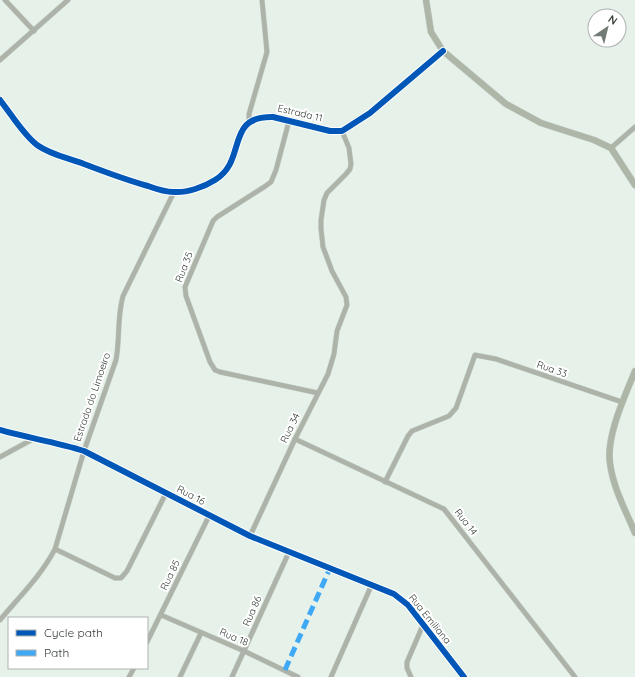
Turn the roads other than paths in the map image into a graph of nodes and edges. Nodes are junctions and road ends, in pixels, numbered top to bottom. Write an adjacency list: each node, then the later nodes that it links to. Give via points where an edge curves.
1 (5, 0): 5 (street)
2 (68, 0): 5 (street)
3 (262, 0): 10 (street, via 267,52)
4 (426, 0): 6 (main road, via 431,32)
5 (34, 31): 7 (street)
6 (443, 52): 12 (street, via 370,112); 13 (main road, via 516,111 541,123)
7 (0, 60)
8 (0, 100): 15 (street, via 29,138 48,152 127,180)
9 (289, 120): 10 (street, Estrada 11, via 264,116); 12 (street, Estrada 11); 17 (street, Rua 35, via 273,178 264,187 213,221 188,278 185,291 215,370)
10 (249, 121): 15 (street, via 240,134 231,162 222,175 192,189)
11 (635, 127): 13 (street)
12 (342, 131): 17 (street, Rua 34, via 349,148 350,169 327,194 320,225 323,246 347,301 328,374)
13 (611, 148): 14 (main road)
14 (635, 185)
15 (174, 192): 22 (street, Estrada do Limoeiro, via 123,296 116,360)
16 (635, 371): 18 (main road)
17 (318, 393): 21 (street, Rua 34)
18 (622, 402): 24 (street, Rua 33, via 496,359 475,355 453,413 412,431); 27 (main road, via 610,442 610,462 615,485)
19 (0, 430): 20 (street, Rua 16)
20 (33, 439): 22 (street, Rua 16, via 58,442); 23 (street)
21 (295, 439): 24 (street, Rua 14); 28 (street, Rua 34)
22 (84, 451): 25 (street, Rua 16); 29 (street, Estrada do Limoeiro)
23 (0, 457)
24 (385, 482): 44 (street, Rua 14, via 432,503 447,513)
25 (166, 493): 26 (street, Rua 16); 29 (street, via 122,578 116,578)
26 (209, 516): 28 (street, Rua 16); 32 (street, Rua 85)
27 (635, 533)
28 (250, 536): 30 (street, Rua 16)
29 (55, 549): 33 (street, Estrada do Limoeiro, via 41,571)
30 (289, 552): 31 (street, Rua 16); 37 (street, Rua 86)
31 (372, 584): 34 (street, Rua Emiliana, via 399,597); 41 (street)
32 (161, 616): 35 (street, Rua 18); 36 (street, Rua 85)
33 (0, 620)
34 (423, 624): 42 (street, via 407,662); 43 (street, Rua Emiliana)
35 (201, 633): 37 (street, Rua 18); 38 (street)
36 (148, 640)
37 (244, 651): 39 (street, Rua 86); 40 (street, Rua 18)
38 (180, 677)
39 (232, 677)
40 (298, 677)
41 (331, 677)
42 (411, 677)
43 (464, 677)
44 (575, 677)

